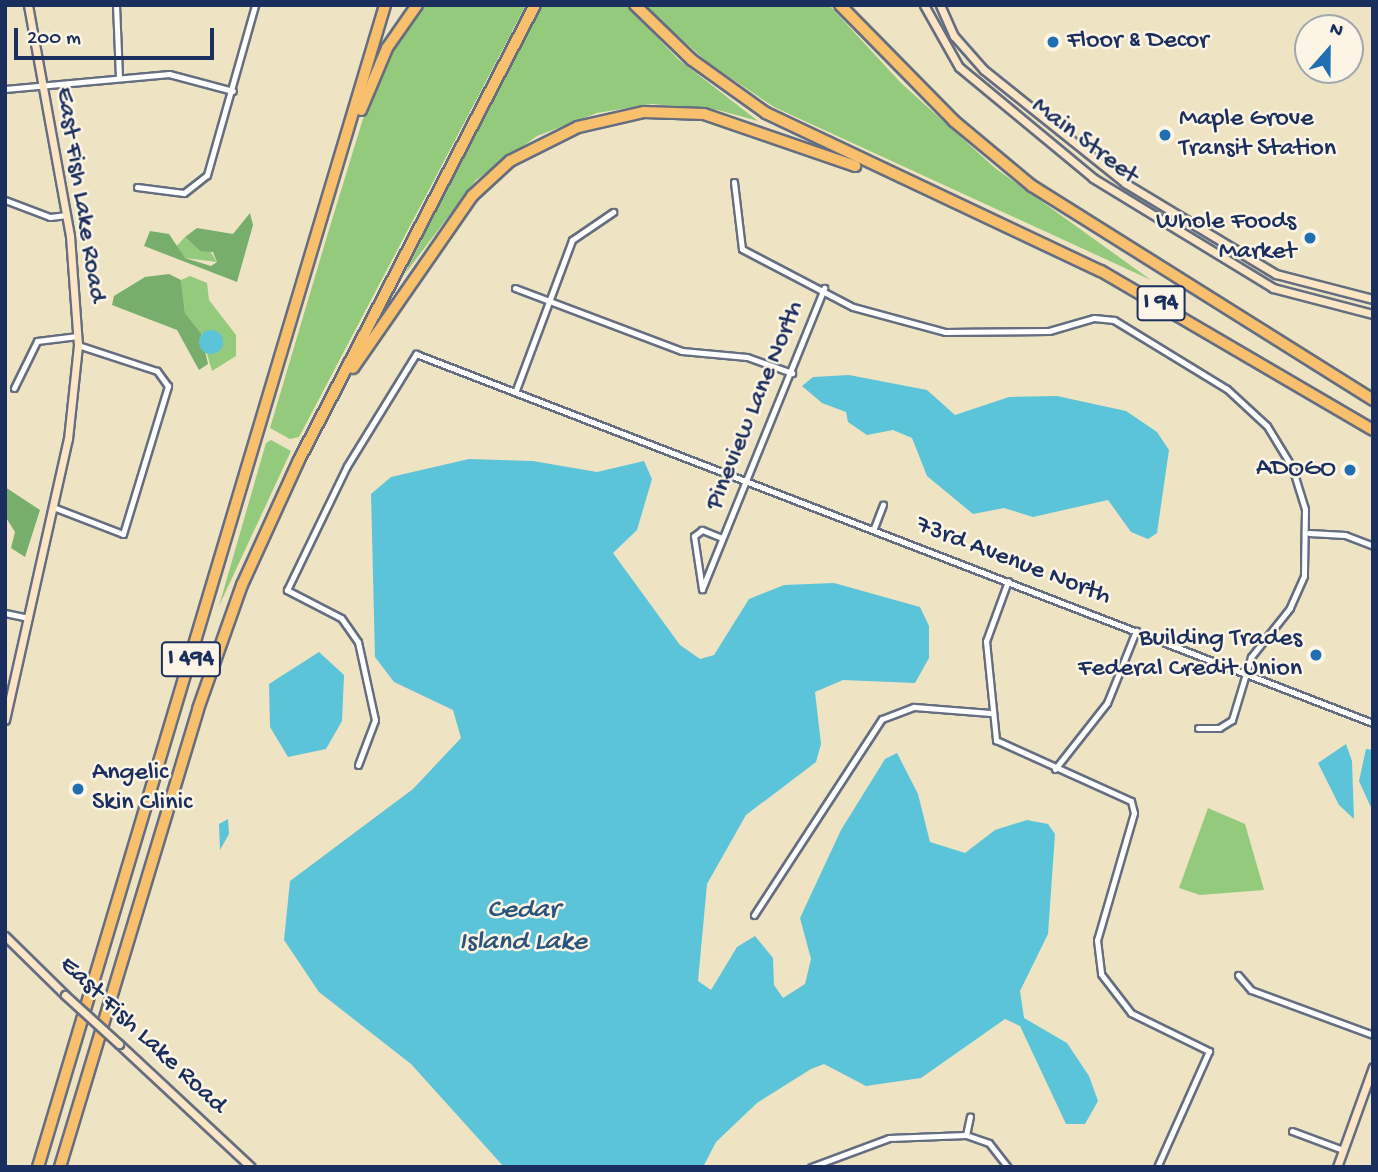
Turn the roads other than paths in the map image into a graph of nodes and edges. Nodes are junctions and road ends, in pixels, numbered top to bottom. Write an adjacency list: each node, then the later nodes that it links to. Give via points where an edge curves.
1 (28, 5): 13 (street, East Fish Lake Road)
2 (116, 5): 12 (street)
3 (255, 5): 16 (street)
4 (385, 5): 17 (highway)
5 (417, 5): 17 (highway, via 387,48)
6 (536, 5): 35 (highway)
7 (635, 5): 20 (highway, I 94, via 692,60 766,113)
8 (840, 5): 14 (highway)
9 (849, 5): 14 (highway, I 94)
10 (924, 5): 28 (street, Main Street, via 959,67 1093,178 1273,288)
11 (940, 5): 26 (street, Main Street, via 954,36 984,70 1125,183 1276,274)
12 (119, 76): 13 (street); 16 (street, via 183,76)
13 (41, 84): 15 (street); 23 (street, East Fish Lake Road)
14 (922, 88): 34 (highway, I 94, via 1061,206)
15 (5, 89)
16 (233, 90): 19 (street, via 201,183 174,194)
17 (344, 152): 64 (highway, I 494)
18 (734, 182): 25 (street, via 742,249)
19 (137, 187)
20 (938, 197): 35 (highway, via 718,116 654,111 578,127 510,160 472,196); 36 (highway, I 94, via 1138,290)
21 (5, 200): 23 (street, via 50,217)
22 (613, 212): 27 (street, via 577,233)
23 (67, 215): 29 (street, East Fish Lake Road)
24 (515, 288): 27 (street)
25 (824, 288): 31 (street, Pineview Lane North); 41 (street, via 864,312 945,332 1049,331 1105,318 1250,408 1280,445 1300,487)
26 (1373, 299)
27 (549, 301): 31 (street, via 682,351 747,357); 33 (street)
28 (1373, 314)
29 (78, 336): 30 (street, East Fish Lake Road); 32 (street, via 37,341)
30 (78, 345): 39 (street, East Fish Lake Road); 39 (street, via 157,371 167,386 123,534)
31 (792, 373): 37 (street, Pineview Lane North)
32 (14, 388)
33 (516, 390): 37 (street, 73rd Avenue North); 53 (street, 73rd Avenue North, via 423,355 410,358 287,590 341,618 358,642 375,720)
34 (1373, 400)
35 (324, 413): 65 (highway, I 494, via 268,524 219,645)
36 (1373, 430)
37 (747, 478): 40 (street, 73rd Avenue North); 42 (street, Pineview Lane North)
38 (883, 505): 40 (street, 73rd Avenue North)
39 (53, 507): 46 (street, East Fish Lake Road)
40 (874, 528): 44 (street, 73rd Avenue North)
41 (1309, 533): 43 (street, via 1345,535); 48 (street, via 1301,587)
42 (722, 538): 42 (street, Pineview Lane North, via 702,530 694,536 702,589)
43 (1373, 547)
44 (1008, 580): 47 (street, 73rd Avenue North); 49 (street, via 986,641)
45 (5, 613): 46 (street)
46 (28, 618): 50 (street, East Fish Lake Road)
47 (1136, 631): 48 (street, 73rd Avenue North); 54 (street, via 1107,703)
48 (1245, 673): 51 (street, 73rd Avenue North); 52 (street, via 1232,720 1219,729)
49 (991, 713): 54 (street, via 998,744); 55 (street, via 960,715 914,707 882,719)
50 (5, 720)
51 (1373, 723)
52 (1198, 728)
53 (358, 765)
54 (1055, 769): 69 (street, via 1131,802 1134,813 1097,940 1101,974 1130,1013 1209,1051)
55 (754, 915)
56 (5, 936): 66 (street, East Fish Lake Road, bridge)
57 (1238, 975): 58 (street, via 1251,990)
58 (1373, 1035)
59 (1373, 1067): 63 (street)
60 (970, 1116): 62 (street)
61 (1292, 1131): 63 (street)
62 (966, 1135): 67 (street, via 889,1138); 68 (street, via 989,1143)
63 (1343, 1150): 70 (street)
64 (38, 1167)
65 (60, 1167)
66 (251, 1167)
67 (811, 1167)
68 (1008, 1167)
69 (1157, 1167)
70 (1337, 1167)

